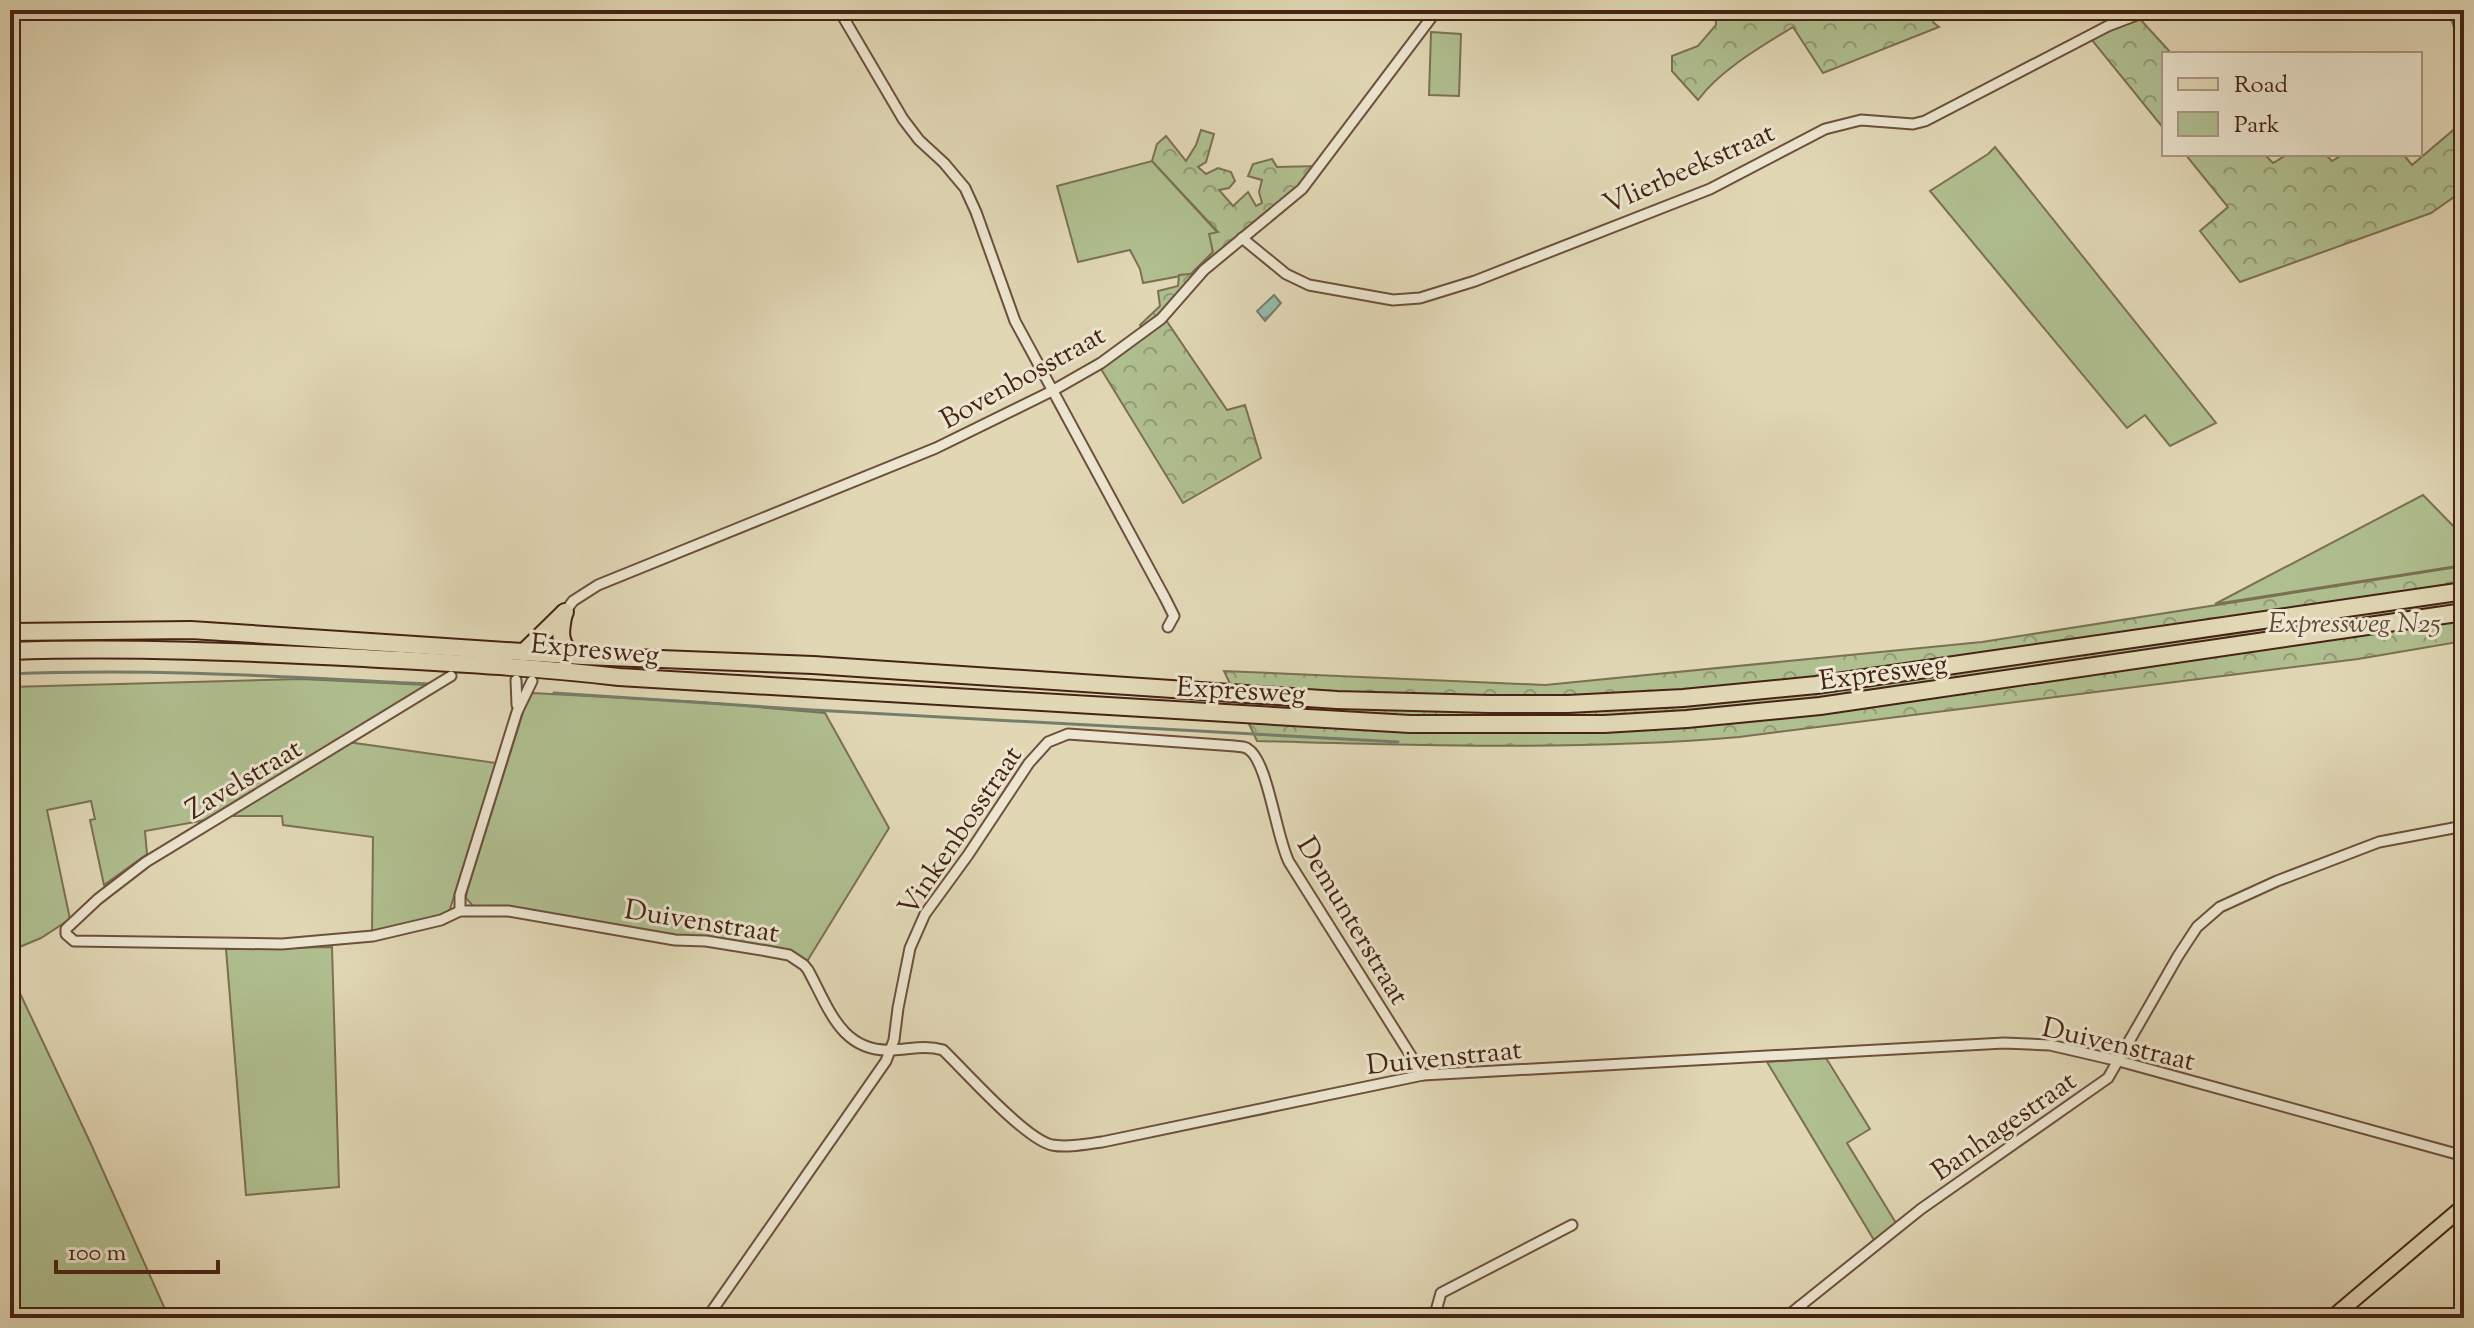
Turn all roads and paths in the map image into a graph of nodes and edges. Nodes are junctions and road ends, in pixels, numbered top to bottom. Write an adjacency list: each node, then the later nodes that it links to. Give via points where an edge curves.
1 (839, 10): 5 (street, via 903,119 965,188 1015,321)
2 (1437, 10): 4 (street, Bovenbosstraat, via 1302,189)
3 (2150, 10): 4 (street, Vlierbeekstraat, via 2108,26 1925,121 1861,120 1825,129 1710,189 1420,298 1393,300 1309,285 1286,274)
4 (1242, 238): 5 (street, Bovenbosstraat, via 1204,270 1161,319)
5 (1052, 391): 7 (street, Bovenbosstraat, via 936,448 598,585); 9 (street, via 1174,616)
6 (2464, 591): 13 (highway, Expresweg, via 1816,685 1568,704 1337,700 813,665)
7 (565, 612): 12 (highway); 13 (highway, via 561,640)
8 (2464, 612): 14 (highway, Expresweg, via 1848,703 1592,725 1336,721)
9 (1168, 627)
10 (10, 632): 12 (highway, Expresweg, via 191,630)
11 (10, 651): 14 (highway, Expresweg, via 211,651)
12 (524, 652): 13 (highway, Expresweg)
13 (573, 655)
14 (525, 674): 16 (street); 16 (street)
15 (451, 676): 20 (street, Zavelstraat, via 146,862)
16 (517, 712): 19 (street, via 460,895)
17 (1265, 780): 21 (street, Vinkenbosstraat, via 1248,749 1235,746 1068,734 1048,742 916,931); 23 (street, Demunterstraat, via 1289,862)
18 (2464, 826): 22 (street, Banhagestraat, via 2379,842 2220,907 2190,937)
19 (460, 911): 20 (street, Duivenstraat, via 373,936 282,944 74,941); 21 (street, Duivenstraat, via 508,911 789,955 808,970 835,1021 851,1039 873,1050)
20 (66, 929)
21 (891, 1050): 23 (street, Duivenstraat, via 943,1050 1030,1135 1068,1146); 28 (street, Vinkenbosstraat)
22 (2119, 1061): 23 (street, Duivenstraat, via 2050,1045 2004,1043); 24 (street, Duivenstraat); 27 (street, Banhagestraat, via 2108,1078 1921,1209)
23 (1423, 1075)
24 (2464, 1156)
25 (2464, 1206): 32 (main road)
26 (1572, 1225): 29 (street, via 1441,1293)
27 (1800, 1306): 30 (street, Banhagestraat); 31 (street)
28 (707, 1318)
29 (1434, 1318)
30 (1785, 1318)
31 (1811, 1318)
32 (2332, 1318)

